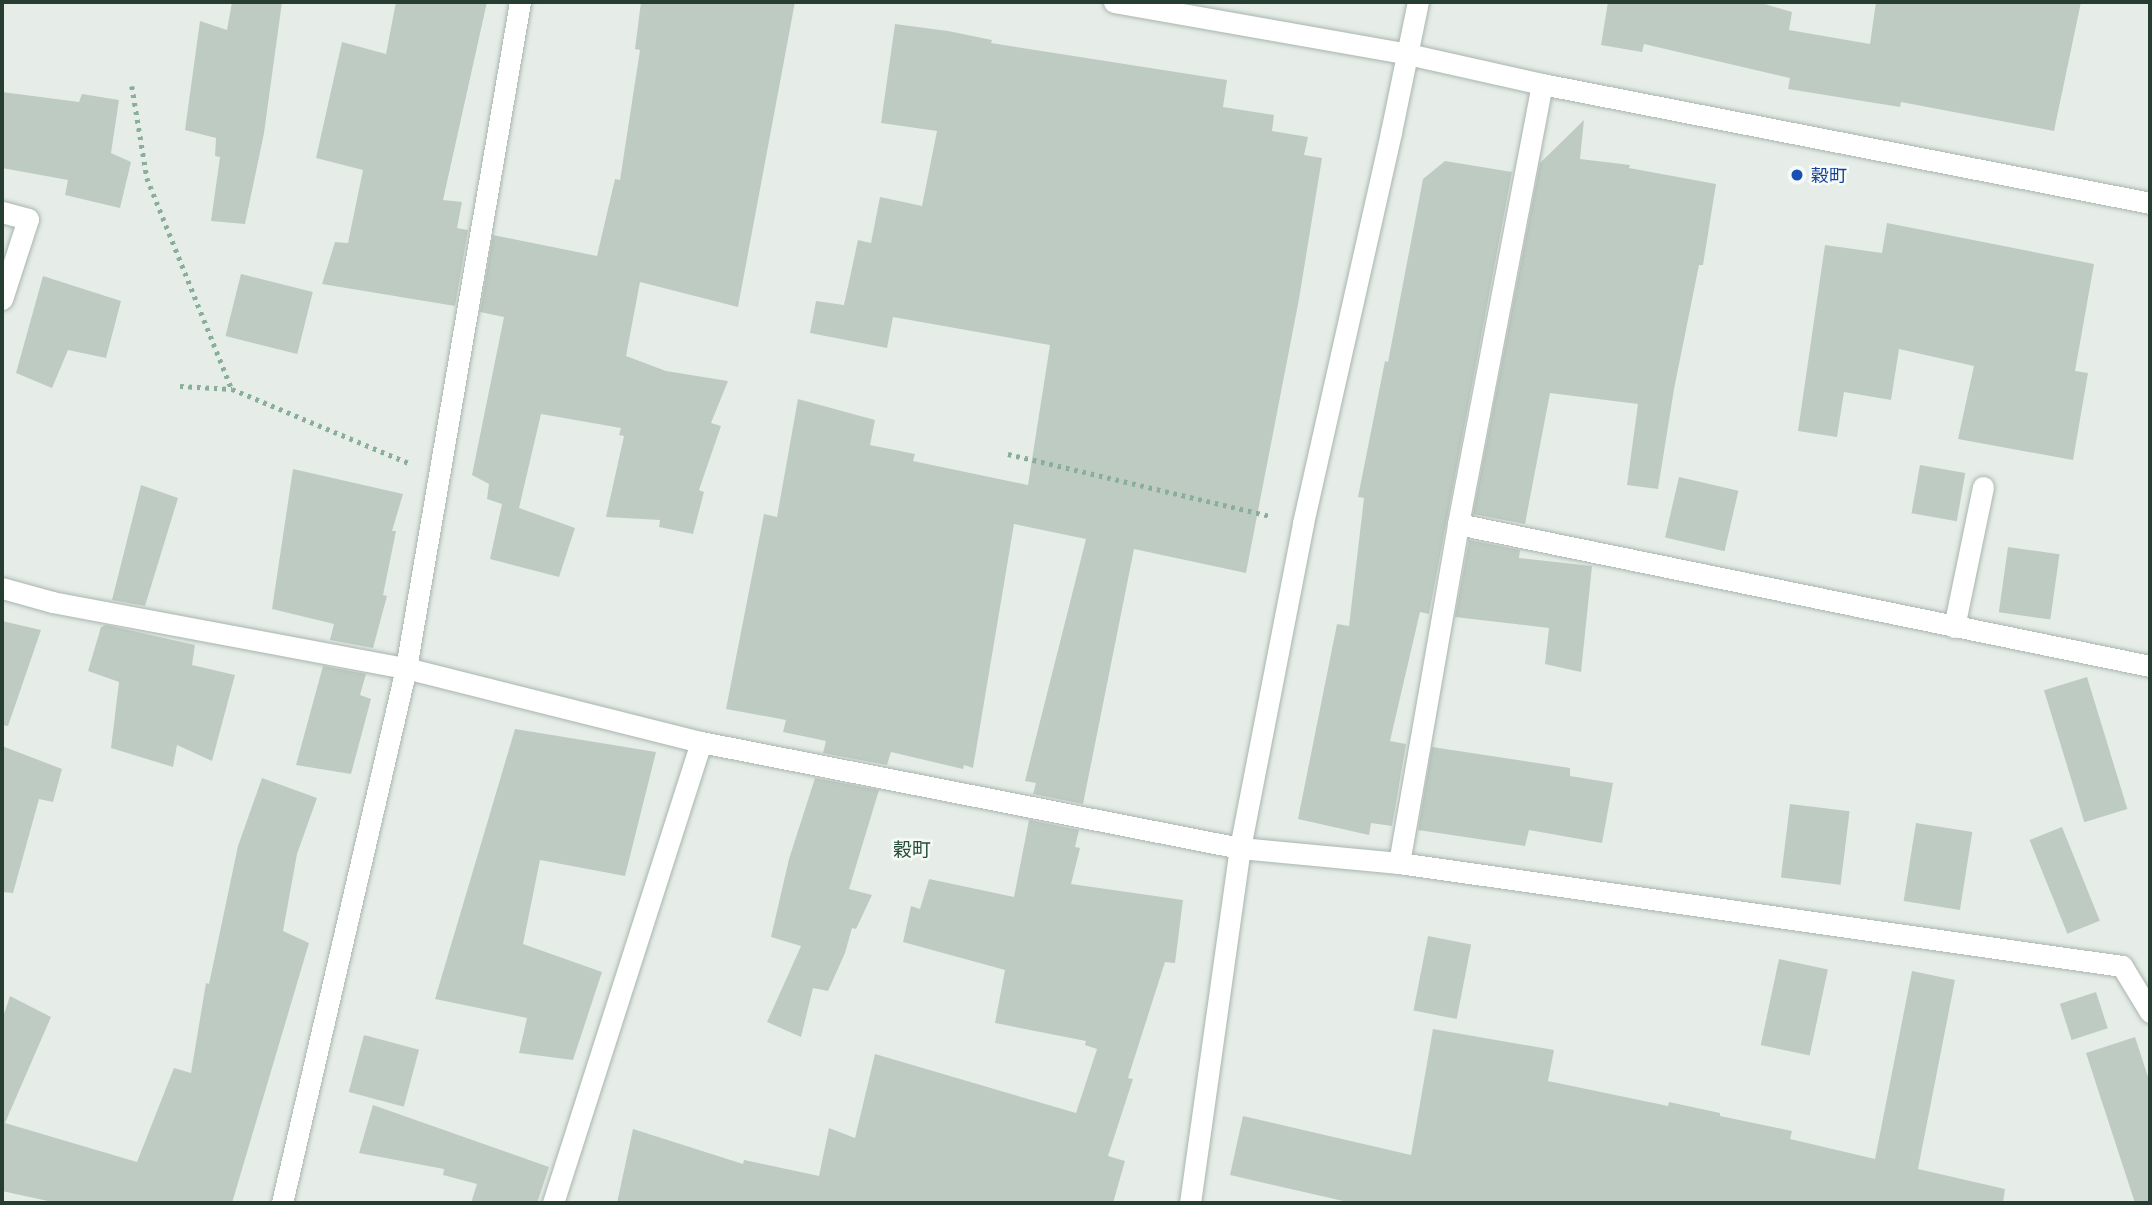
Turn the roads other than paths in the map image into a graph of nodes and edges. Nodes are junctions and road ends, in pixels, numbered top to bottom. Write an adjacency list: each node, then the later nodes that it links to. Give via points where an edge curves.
1 (520, 2): 14 (street)
2 (1114, 2): 4 (street)
3 (1418, 2): 4 (street)
4 (1408, 54): 5 (street); 16 (street, via 1303,523)
5 (1542, 85): 6 (street); 10 (street)
6 (2150, 203)
7 (2, 212): 8 (street, via 28,219)
8 (2, 299)
9 (1983, 486): 12 (street)
10 (1458, 524): 12 (street); 17 (street)
11 (2, 588): 14 (street, via 52,602)
12 (1954, 627): 13 (street)
13 (2150, 666)
14 (406, 668): 15 (street); 19 (street)
15 (701, 742): 16 (street); 20 (street)
16 (1240, 848): 17 (street); 21 (street)
17 (1399, 863): 18 (street, via 2122,966)
18 (2150, 1012)
19 (282, 1203)
20 (553, 1203)
21 (1190, 1203)

